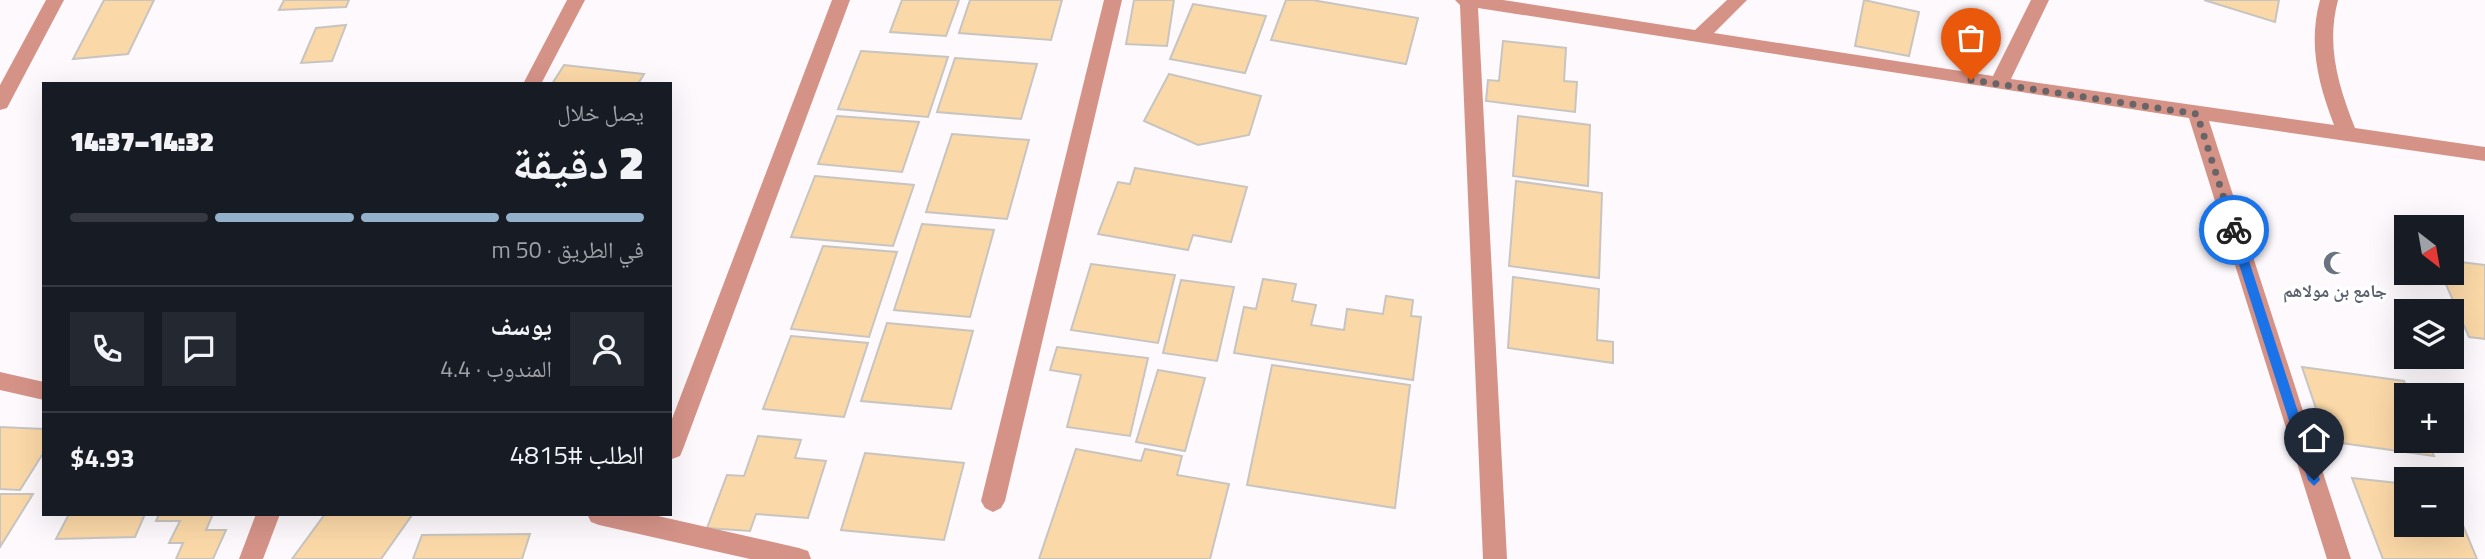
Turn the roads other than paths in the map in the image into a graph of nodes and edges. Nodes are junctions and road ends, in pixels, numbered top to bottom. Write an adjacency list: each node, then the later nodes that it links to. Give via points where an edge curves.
1 (55, 0): 12 (street)
2 (576, 0): 10 (street)
3 (841, 0): 18 (street)
4 (1113, 0): 19 (street)
5 (1466, 0): 9 (street); 24 (street)
6 (1738, 0): 9 (street)
7 (2040, 0): 11 (street)
8 (2329, 0): 14 (street, via 2323,16 2322,49 2331,91)
9 (1699, 37): 11 (street)
10 (533, 82)
11 (1998, 84): 13 (street)
12 (0, 103)
13 (2197, 114): 14 (street); 25 (street)
14 (2348, 135): 15 (street)
15 (2485, 154)
16 (0, 381): 17 (street)
17 (42, 391)
18 (672, 449)
19 (993, 501)
20 (267, 516): 22 (street)
21 (608, 516): 23 (street)
22 (251, 559)
23 (799, 559)
24 (1495, 559)
25 (2339, 559)

